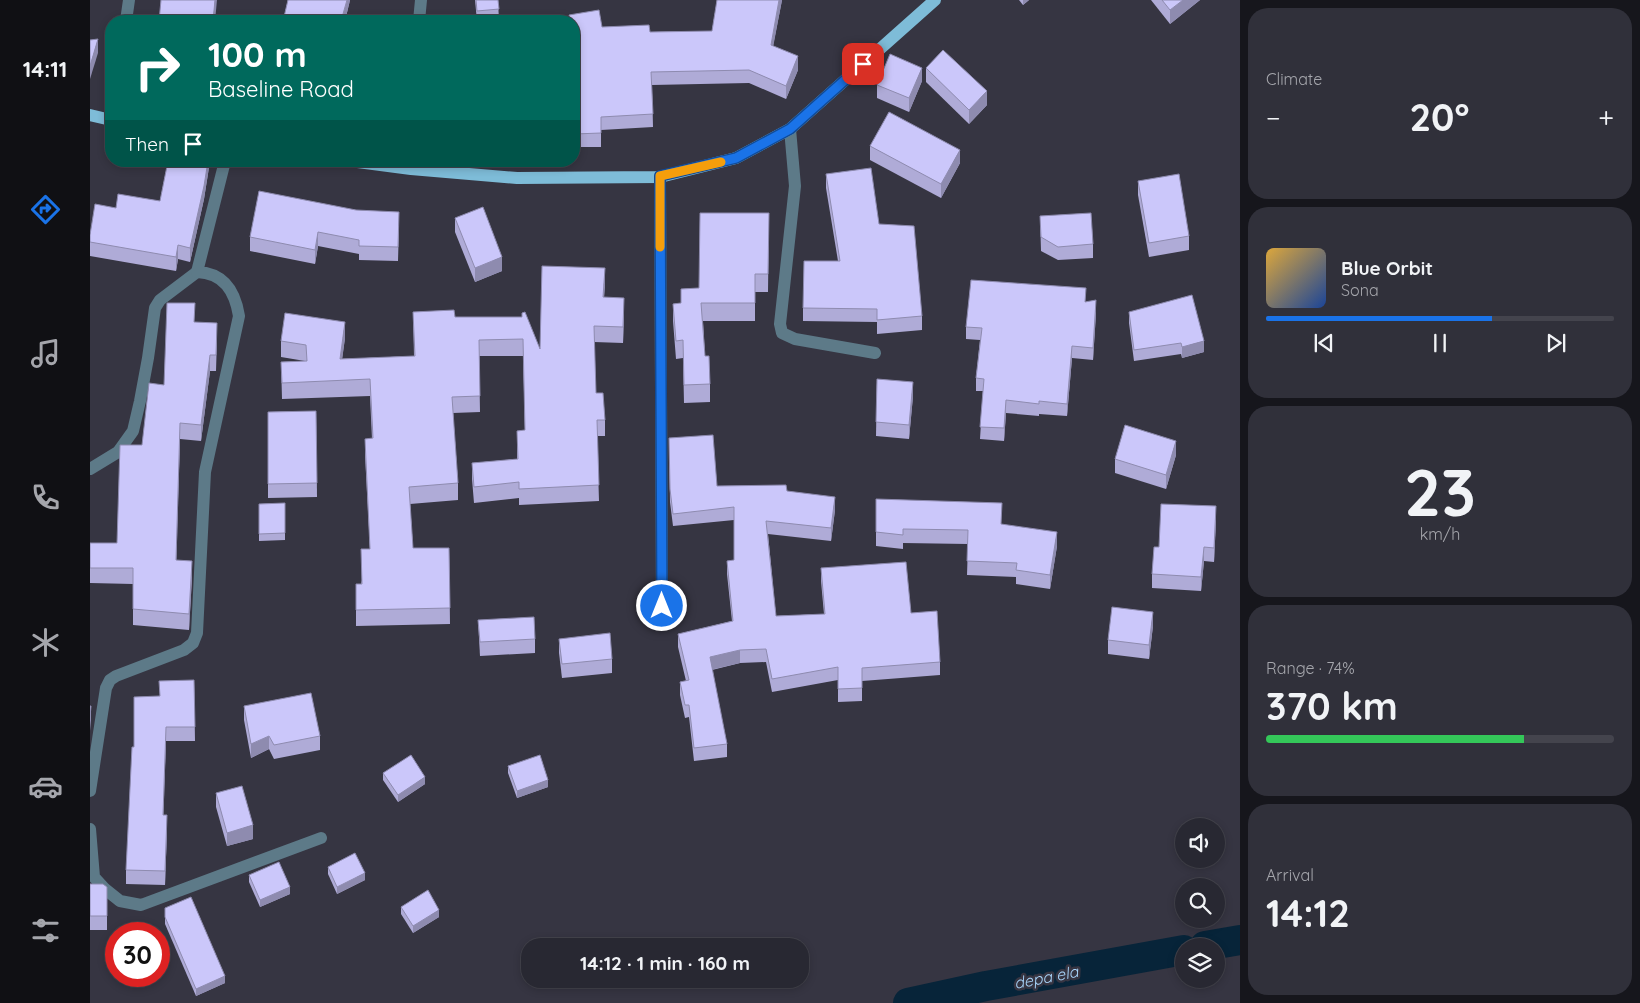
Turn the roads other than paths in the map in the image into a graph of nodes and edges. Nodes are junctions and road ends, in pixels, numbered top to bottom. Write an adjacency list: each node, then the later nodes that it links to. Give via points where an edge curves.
1 (130, 0): 4 (street)
2 (421, 0): 5 (street)
3 (935, 0): 8 (main road)
4 (127, 15)
5 (420, 15)
6 (90, 115): 7 (main road)
7 (105, 118)
8 (790, 129): 11 (main road, via 736,158); 13 (street, via 795,186 780,324 782,333 794,339)
9 (223, 167): 12 (street)
10 (427, 167): 11 (main road, via 517,178)
11 (660, 176): 15 (street)
12 (197, 272): 14 (street, via 160,300 155,308 133,431 118,452); 16 (street, via 208,273 230,288 237,302 238,316 205,472 197,633 193,643 184,650 110,680 106,688)
13 (875, 353)
14 (90, 469)
15 (662, 606)
16 (90, 791)
17 (90, 829): 18 (street, via 94,877 120,901 141,905)
18 (321, 838)

